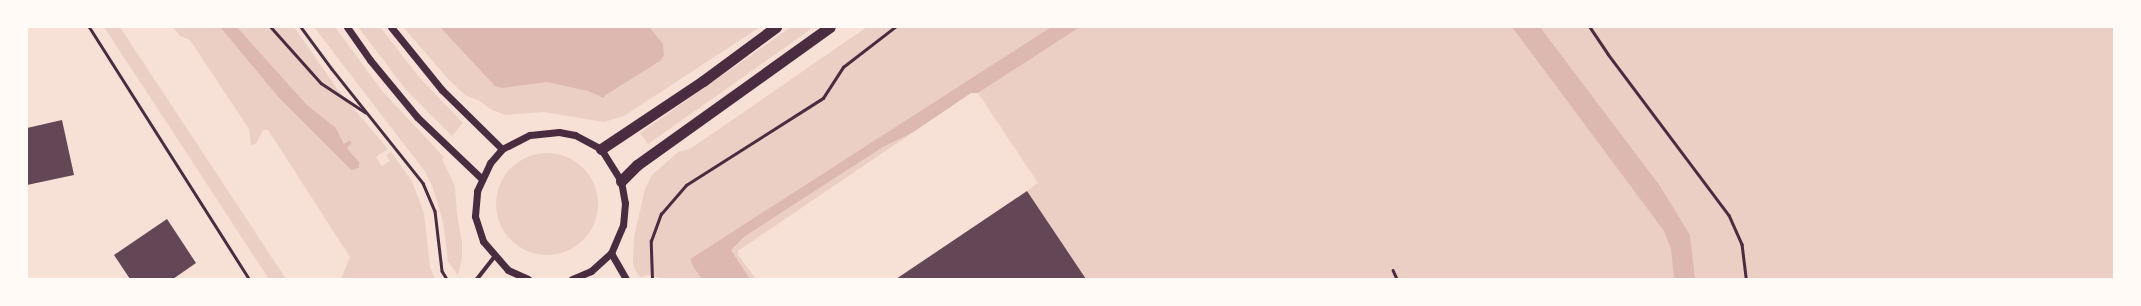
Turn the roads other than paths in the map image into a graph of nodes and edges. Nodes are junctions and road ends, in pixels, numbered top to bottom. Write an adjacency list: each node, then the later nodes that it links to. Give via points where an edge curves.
1 (89, 27): 13 (lane)
2 (347, 27): 8 (street, via 370,60 417,117)
3 (392, 27): 6 (street, via 442,90)
4 (776, 27): 7 (highway, via 703,81)
5 (830, 27): 9 (highway, via 637,165)
6 (502, 150): 7 (street, via 530,135 559,132 575,135); 8 (street)
7 (601, 150): 9 (street)
8 (481, 178): 11 (street, via 475,203 475,216 482,241)
9 (621, 181): 10 (street, via 625,203 624,225)
10 (611, 253): 12 (street, via 591,271); 16 (street)
11 (494, 256): 14 (street); 15 (street, via 508,270)
12 (577, 278)
13 (249, 279)
14 (477, 279)
15 (528, 279)
16 (626, 279)

